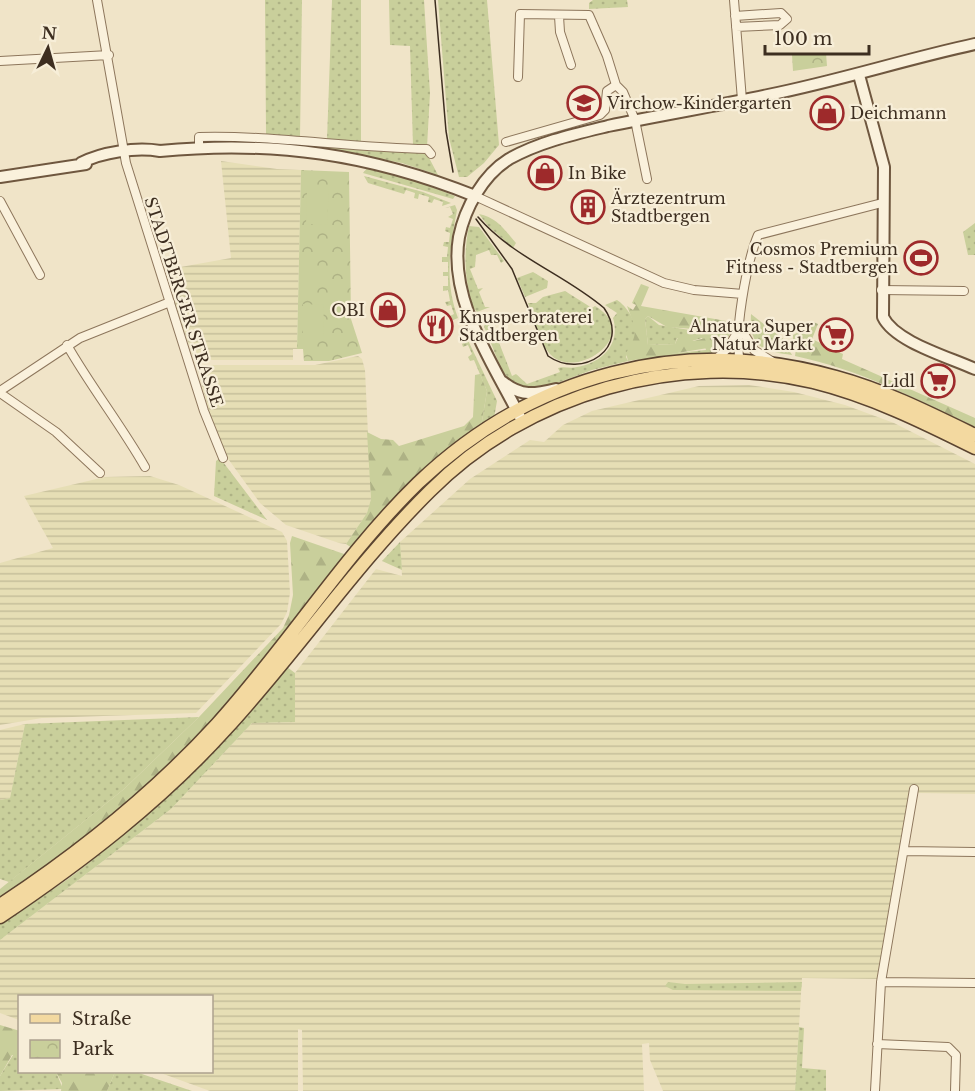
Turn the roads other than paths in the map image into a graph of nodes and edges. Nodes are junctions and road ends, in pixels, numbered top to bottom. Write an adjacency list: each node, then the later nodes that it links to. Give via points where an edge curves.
1 (97, 0): 7 (street, STADTBERGER STRASSE)
2 (734, 0): 4 (street)
3 (559, 16): 9 (street); 11 (street, via 520,14); 12 (street, via 589,15)
4 (735, 16): 5 (street); 5 (street, via 781,13 787,19 780,25)
5 (736, 27): 13 (street)
6 (975, 44): 10 (street)
7 (109, 55): 8 (street); 18 (street, STADTBERGER STRASSE)
8 (0, 61)
9 (571, 65)
10 (859, 75): 13 (street); 24 (street, via 883,155)
11 (518, 77)
12 (616, 85): 14 (street); 15 (street, via 607,91 605,110 600,115)
13 (742, 100): 14 (street)
14 (635, 120): 20 (street); 22 (street, via 560,138 522,153 495,171)
15 (506, 142)
16 (199, 148): 17 (street, via 199,137 239,136 378,149 427,149); 18 (street); 22 (street, via 253,146 325,152 416,175)
17 (431, 154)
18 (124, 155): 19 (street); 29 (street, STADTBERGER STRASSE)
19 (0, 178): 21 (street)
20 (647, 178)
21 (0, 185)
22 (475, 196): 28 (street, via 664,282 704,292); 36 (street, via 459,238 460,282 479,338)
23 (0, 201): 25 (street)
24 (882, 203): 26 (street); 28 (street, via 758,236)
25 (40, 275)
26 (881, 290): 27 (street); 35 (street, via 883,316 891,329)
27 (964, 291)
28 (743, 294): 30 (street)
29 (170, 302): 31 (street); 42 (street, STADTBERGER STRASSE)
30 (740, 327): 32 (street, via 728,348); 33 (street, via 754,350); 34 (street)
31 (67, 345): 38 (street); 43 (street)
32 (715, 360): 34 (main road); 37 (main road, via 639,367)
33 (776, 364): 34 (main road); 40 (main road, via 853,382)
34 (743, 367): 39 (main road, via 632,382); 41 (main road, via 844,391 900,412)
35 (975, 369)
36 (501, 380): 37 (street, via 524,394); 39 (street)
37 (561, 388): 39 (main road)
38 (0, 392): 44 (street, via 56,432)
39 (519, 416): 45 (main road, via 432,488)
40 (975, 435)
41 (975, 448)
42 (223, 458)
43 (145, 467)
44 (100, 473)
45 (361, 557): 49 (main road, via 216,725 143,798 62,864); 50 (main road, via 331,601 226,730 153,802 72,869)
46 (914, 789): 47 (street)
47 (904, 851): 48 (street); 51 (street)
48 (975, 852)
49 (0, 905)
50 (0, 917)
51 (881, 982): 52 (street); 53 (street)
52 (975, 983)
53 (877, 1044): 54 (street); 55 (street, via 948,1047 956,1055)
54 (874, 1091)
55 (955, 1091)

